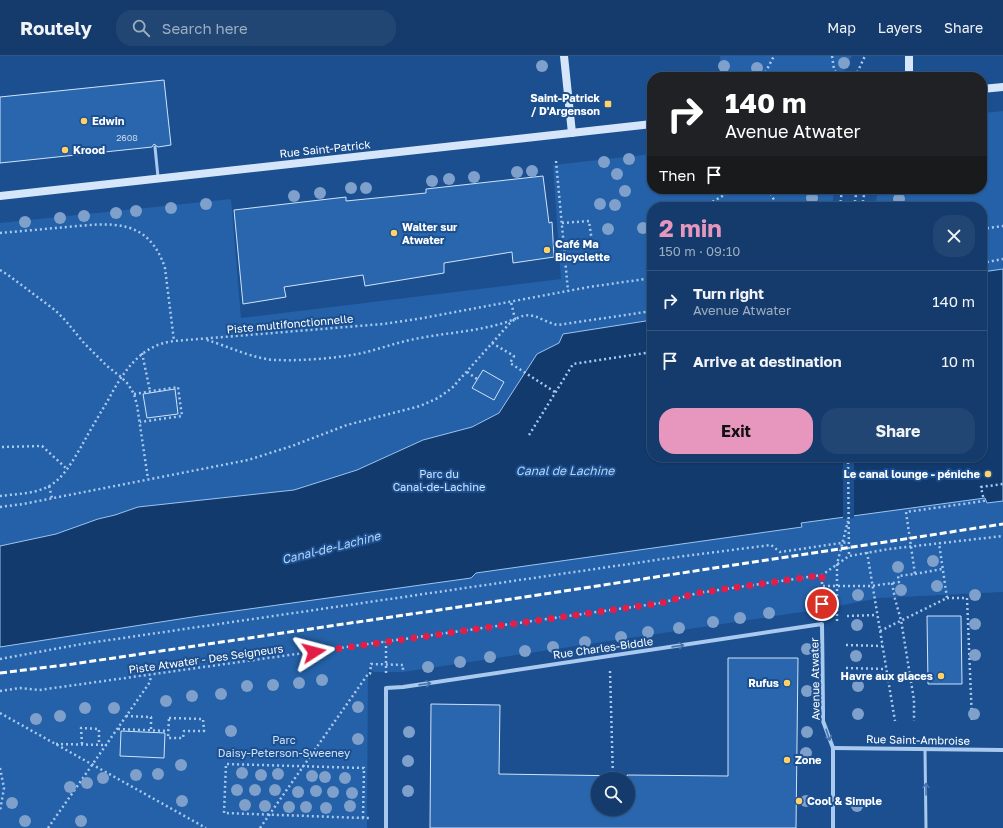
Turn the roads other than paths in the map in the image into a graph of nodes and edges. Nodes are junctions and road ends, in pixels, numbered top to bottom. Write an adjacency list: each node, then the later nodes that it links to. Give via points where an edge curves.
1 (564, 56): 7 (main road)
2 (909, 56): 3 (main road)
3 (909, 72)
4 (1003, 87): 5 (main road)
5 (987, 89)
6 (647, 125): 7 (main road, Rue Saint-Patrick)
7 (572, 133): 9 (main road, Rue Saint-Patrick)
8 (155, 147): 9 (lane)
9 (158, 178): 10 (main road, Rue Saint-Patrick)
10 (0, 196)
11 (822, 624): 12 (street, Avenue Atwater, one-way to 12, via 823,721); 15 (street, Rue Charles-Biddle, one-way to 11, via 386,688)
12 (833, 748): 13 (street, Rue Saint-Ambroise); 16 (street, Avenue Atwater)
13 (925, 750): 14 (street, Rue Saint-Ambroise); 17 (lane, one-way to 13)
14 (1003, 750)
15 (386, 828)
16 (833, 828)
17 (926, 828)

